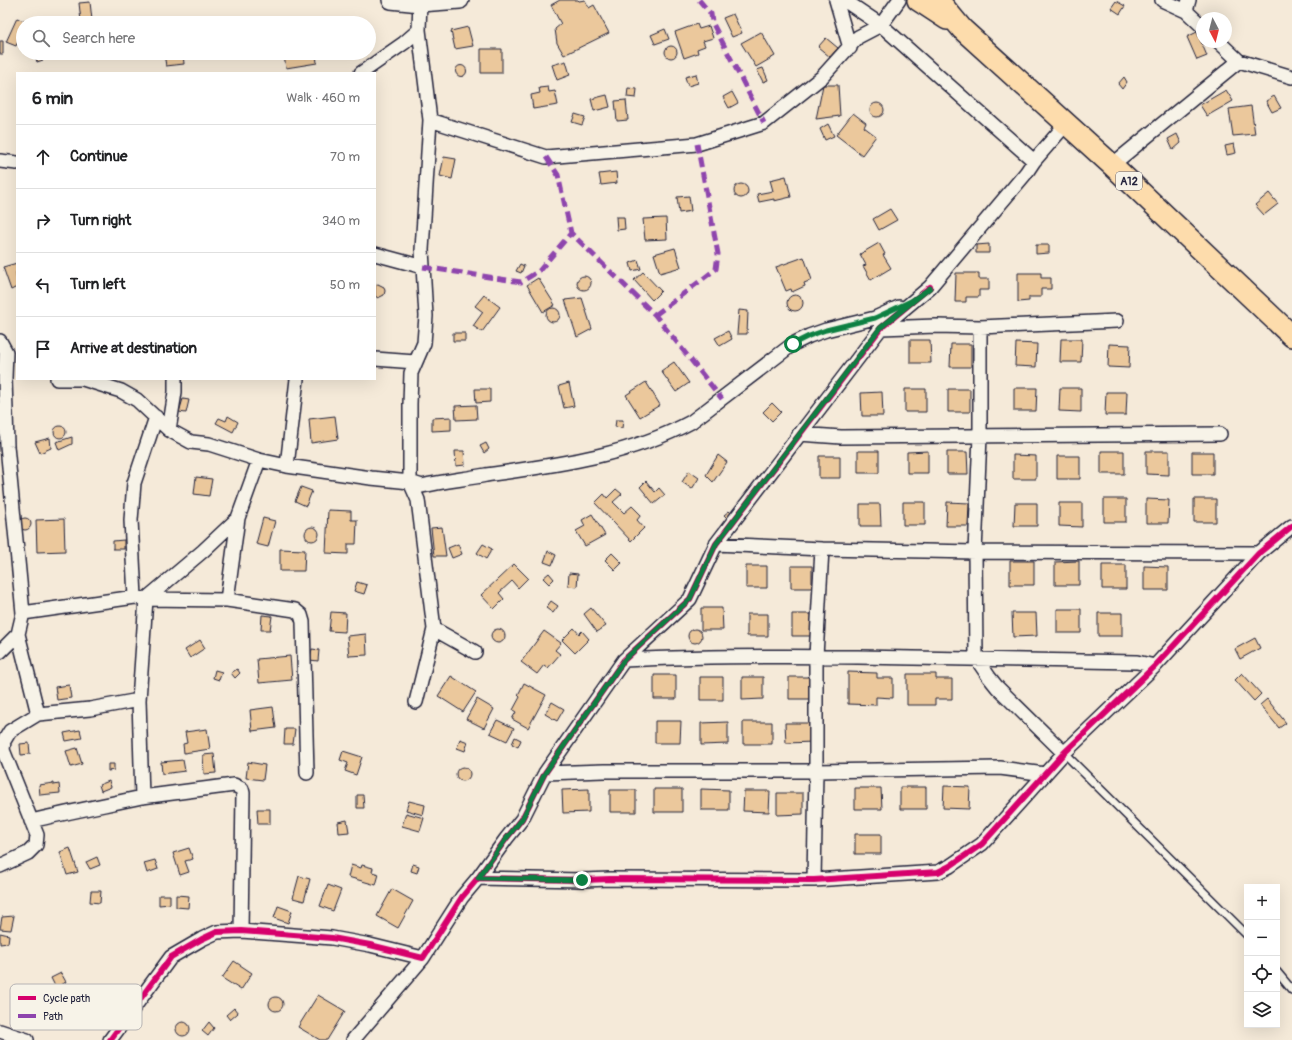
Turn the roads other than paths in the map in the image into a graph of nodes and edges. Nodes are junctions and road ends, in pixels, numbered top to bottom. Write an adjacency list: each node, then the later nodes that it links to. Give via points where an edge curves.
1 (391, 0): 9 (street)
2 (460, 0): 9 (street)
3 (836, 0): 15 (street)
4 (844, 0): 12 (street)
5 (899, 0): 12 (street)
6 (918, 0): 13 (main road, A12)
7 (938, 0): 13 (main road, A12)
8 (1162, 0): 10 (street)
9 (420, 2): 14 (street)
10 (1187, 6): 11 (street)
11 (1196, 18)
12 (881, 25): 15 (street, via 858,37); 23 (street)
13 (962, 29): 21 (main road, A12)
14 (419, 30): 18 (street, via 404,44); 20 (street)
15 (850, 48): 20 (street, via 822,77 764,123 697,144 546,157)
16 (1226, 48): 17 (street)
17 (1240, 61): 19 (street); 25 (street)
18 (362, 72)
19 (1292, 77)
20 (430, 120): 27 (street)
21 (1066, 124): 23 (street); 25 (main road, A12)
22 (0, 161): 24 (street)
23 (1034, 161): 28 (street)
24 (16, 163)
25 (1112, 165): 32 (main road, A12)
26 (376, 254): 27 (street)
27 (423, 267): 35 (street, via 426,316 424,344)
28 (930, 288): 31 (street); 47 (street, via 911,301 875,318 826,330 793,344 691,422 628,449 563,464 422,486)
29 (1116, 321): 30 (street)
30 (980, 327): 31 (street); 44 (street)
31 (880, 328): 42 (street)
32 (1292, 336)
33 (0, 341): 36 (street, via 6,352)
34 (376, 359): 35 (street)
35 (415, 362): 47 (street, via 411,373)
36 (8, 379): 56 (street, via 7,446)
37 (87, 380): 40 (street, via 121,391 137,400)
38 (175, 380): 41 (street)
39 (297, 380): 46 (street)
40 (156, 417): 41 (street); 54 (street, via 134,483 131,520)
41 (169, 430): 45 (street, via 191,442 209,444)
42 (800, 434): 44 (street, via 842,437); 50 (street)
43 (1220, 434): 44 (street)
44 (980, 436): 52 (street)
45 (259, 460): 46 (street); 48 (street)
46 (287, 466): 47 (street)
47 (410, 482): 57 (street, via 418,500)
48 (238, 518): 54 (street, via 203,551); 55 (street)
49 (1292, 526): 53 (street)
50 (716, 544): 51 (street); 63 (street, via 690,599)
51 (822, 549): 52 (street); 61 (street)
52 (975, 552): 53 (street); 62 (street)
53 (1259, 553): 64 (street)
54 (141, 598): 55 (street); 56 (street); 65 (street)
55 (227, 600): 70 (street, via 295,610 301,615)
56 (23, 613): 58 (street)
57 (434, 628): 60 (street); 66 (street)
58 (18, 634): 59 (street); 67 (street)
59 (0, 652)
60 (475, 652)
61 (816, 656): 62 (street); 63 (street); 69 (street)
62 (976, 658): 64 (street, via 1137,662); 68 (street, via 997,687)
63 (624, 660): 71 (street)
64 (1155, 666): 68 (street)
65 (140, 700): 67 (street, via 90,709); 73 (street)
66 (416, 702)
67 (38, 714): 74 (street, via 10,732 4,741 3,750)
68 (1064, 753): 72 (street); 79 (lane)
69 (816, 771): 71 (street, via 604,770); 72 (street, via 1000,768); 77 (street)
70 (307, 773)
71 (545, 773): 76 (street, via 522,819)
72 (1045, 774): 77 (street, via 982,844 938,872)
73 (142, 797): 74 (street); 78 (street, via 234,785 242,789)
74 (31, 821): 75 (street, via 37,835 36,845 28,853)
75 (0, 866)
76 (478, 878): 77 (street); 80 (street, via 462,897)
77 (814, 880)
78 (241, 931): 80 (street, via 332,938); 83 (street, via 217,932 171,957)
79 (1244, 932)
80 (423, 958): 88 (street)
81 (1280, 976): 82 (lane)
82 (1292, 990)
83 (142, 996)
84 (117, 1030): 87 (street)
85 (0, 1031): 86 (street)
86 (27, 1040)
87 (110, 1040)
88 (353, 1040)

